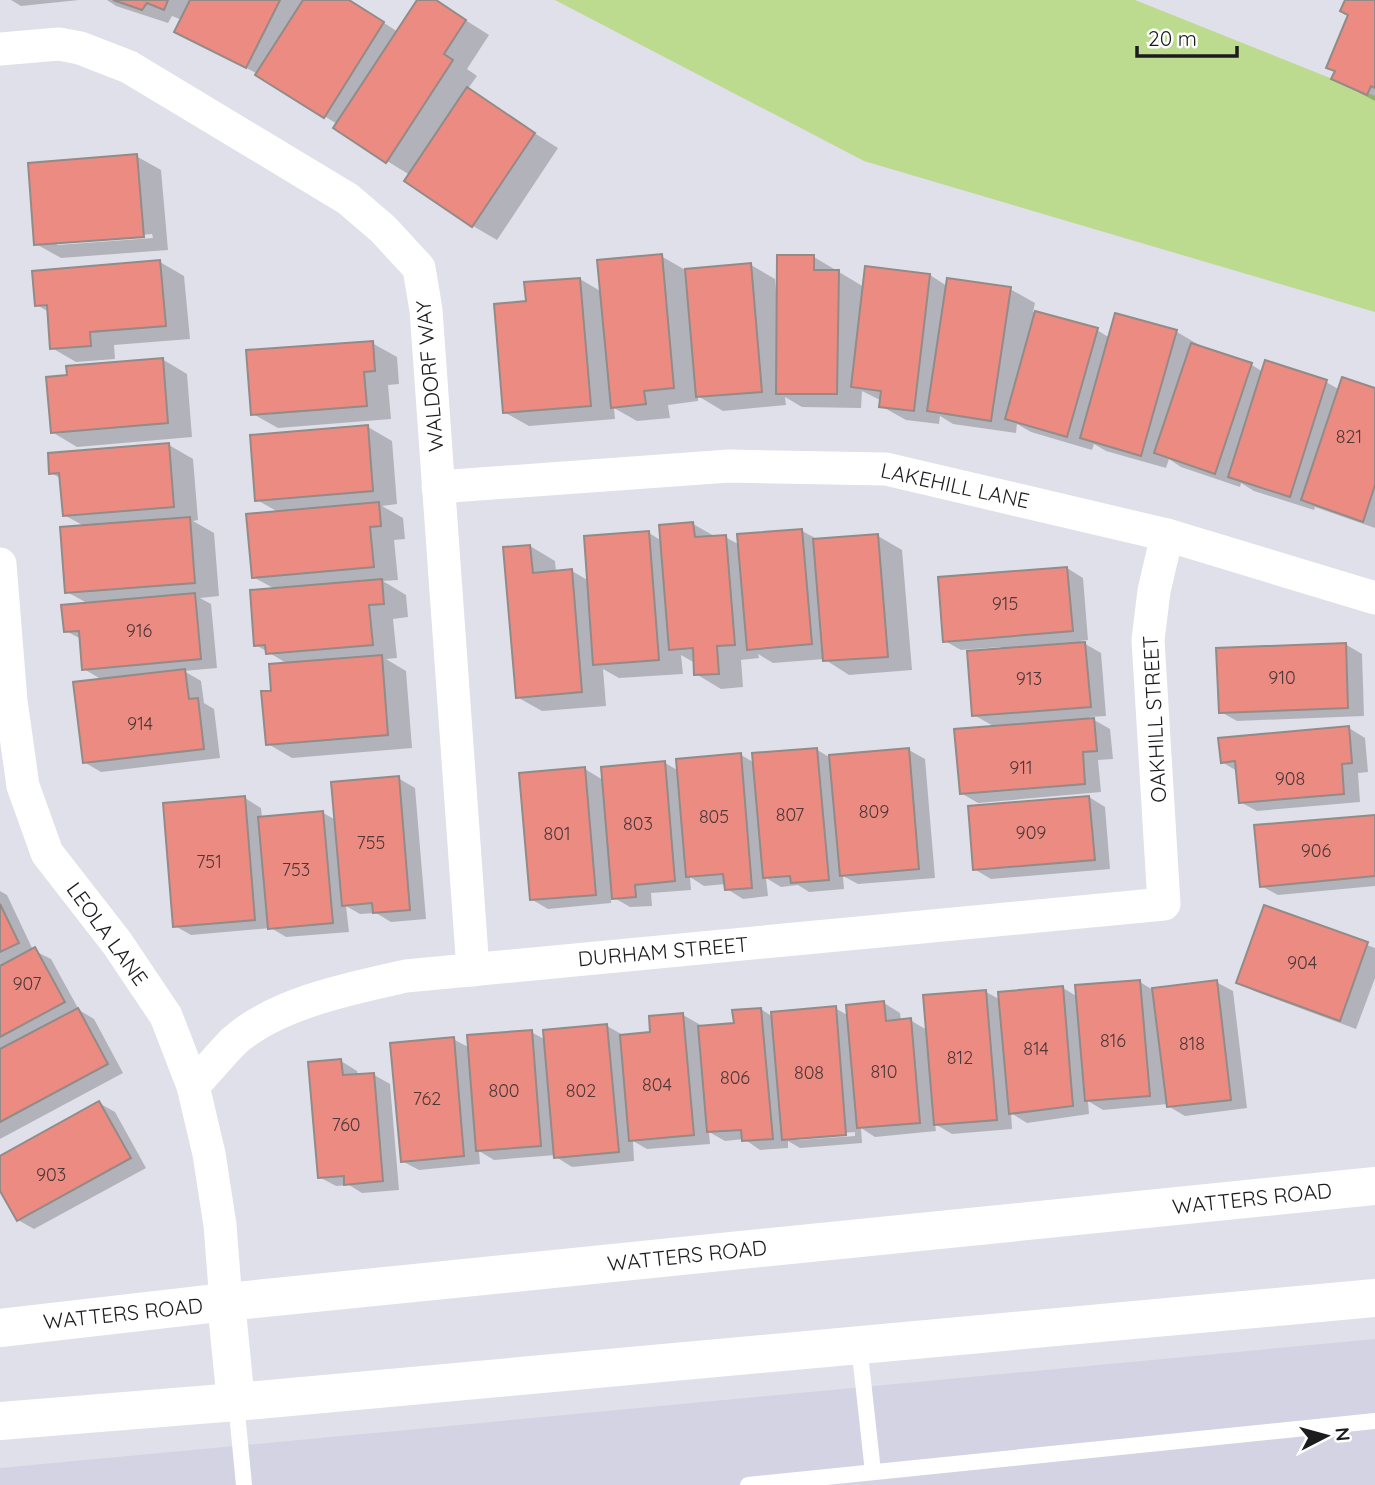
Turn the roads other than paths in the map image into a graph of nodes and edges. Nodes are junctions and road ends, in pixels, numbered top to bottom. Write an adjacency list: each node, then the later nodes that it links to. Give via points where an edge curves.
1 (0, 49): 2 (street, WALDORF WAY, via 59,44 129,67 348,199 383,229 419,268)
2 (438, 487): 3 (street, LAKEHILL LANE, via 729,466 886,469); 7 (street, WALDORF WAY)
3 (1167, 534): 5 (street, LAKEHILL LANE); 6 (street, OAKHILL STREET, via 1148,640)
4 (0, 564): 8 (street, LEOLA LANE, via 23,786 47,853 166,1016)
5 (1375, 598)
6 (1164, 904): 7 (street, DURHAM STREET)
7 (473, 970): 8 (street, DURHAM STREET, via 407,976 344,990 282,1011 236,1040)
8 (194, 1086): 11 (street, LEOLA LANE, via 220,1225)
9 (1375, 1186): 11 (main road, WATTERS ROAD)
10 (1375, 1298): 13 (main road)
11 (226, 1302): 12 (main road, WATTERS ROAD); 14 (main road)
12 (0, 1328)
13 (859, 1345): 14 (main road); 17 (lane)
14 (236, 1402): 15 (main road); 18 (lane)
15 (0, 1421)
16 (1375, 1421): 17 (lane)
17 (873, 1472): 19 (lane)
18 (244, 1485)
19 (748, 1485)

